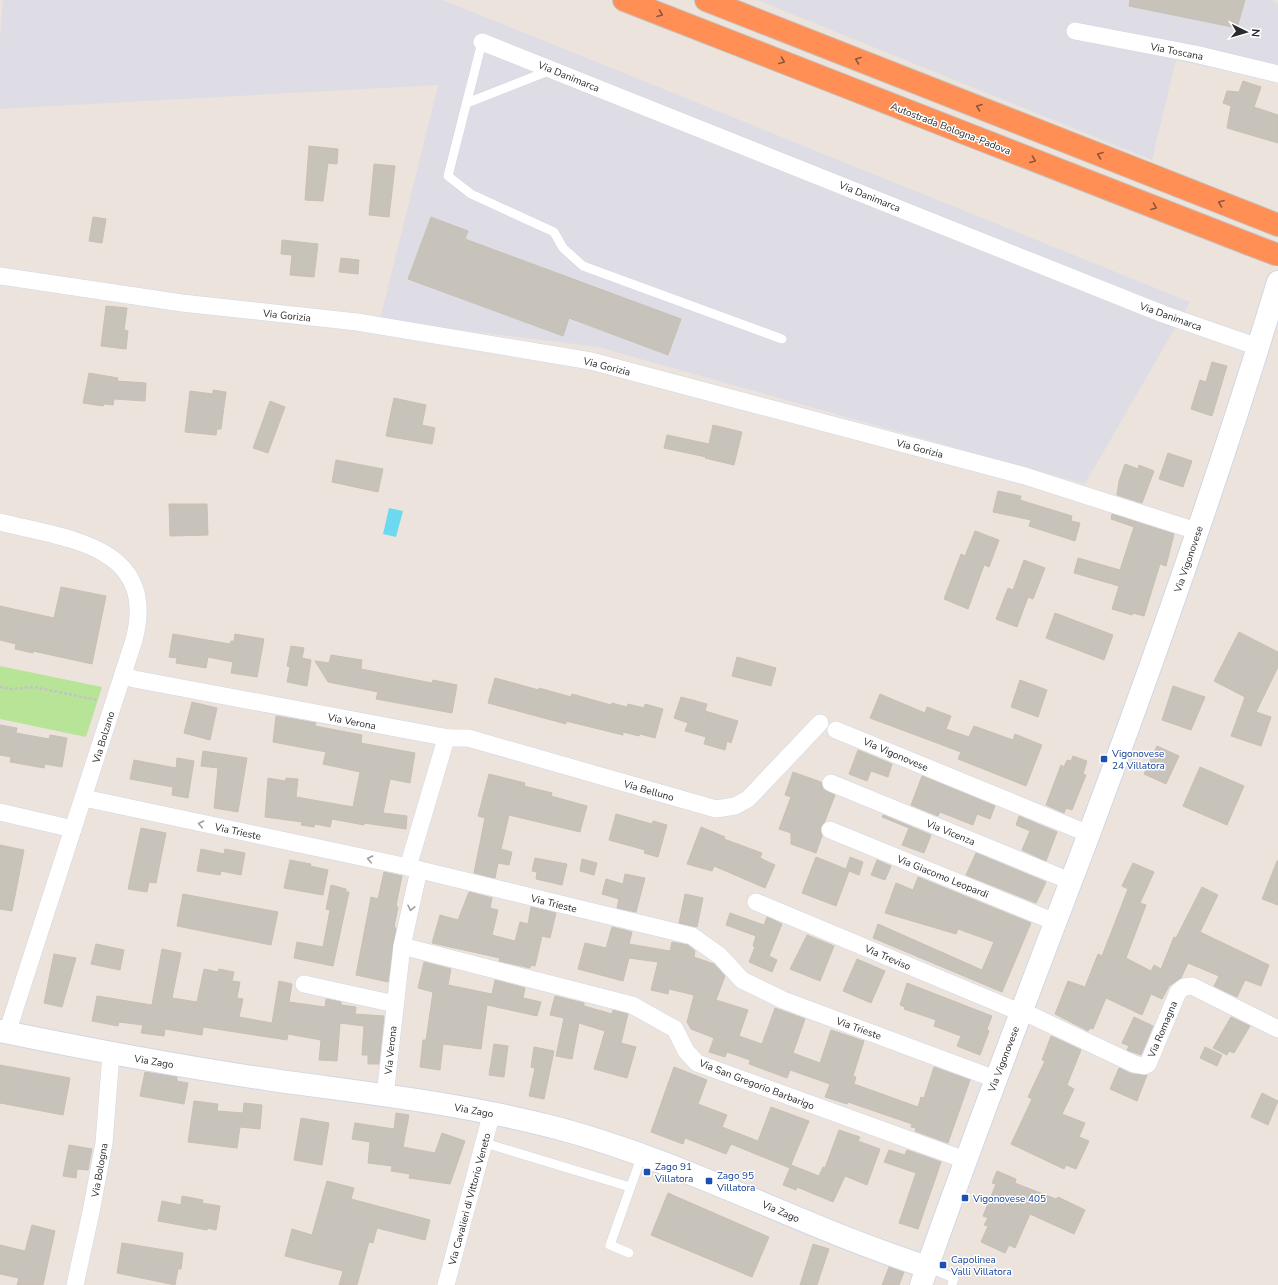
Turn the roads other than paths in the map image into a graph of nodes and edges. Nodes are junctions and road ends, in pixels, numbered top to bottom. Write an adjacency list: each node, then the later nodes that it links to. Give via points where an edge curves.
1 (624, 0): 9 (highway, Autostrada Bologna-Padova, one-way to 9, bridge)
2 (706, 0): 8 (highway, one-way to 2)
3 (1076, 31): 6 (street, Via Toscana, via 1195,54)
4 (482, 42): 5 (street, Via Danimarca); 7 (lane)
5 (553, 70): 7 (lane); 13 (street, Via Danimarca, via 1163,314)
6 (1278, 74)
7 (467, 103): 12 (lane, via 448,176 471,194 554,232 563,248 583,266)
8 (1278, 225)
9 (1278, 255)
10 (0, 276): 15 (street, Via Gorizia, via 182,303 357,322 591,361 1025,476)
11 (1278, 282): 13 (main road, Via Vigonovese)
12 (782, 339)
13 (1258, 347): 15 (main road, Via Vigonovese)
14 (0, 522): 16 (street, Via Bolzano, via 93,546 115,559 129,576 138,602 139,623)
15 (1198, 530): 25 (main road, Via Vigonovese)
16 (123, 675): 19 (street, Via Verona); 21 (street, Via Bolzano)
17 (820, 723): 19 (street, Via Belluno, via 748,799 735,806 716,809 468,738)
18 (836, 730): 25 (street, Via Vigonovese)
19 (449, 738): 26 (street, Via Verona, via 442,749)
20 (831, 783): 27 (street, Via Vicenza)
21 (84, 798): 23 (street, Via Bolzano); 26 (street, Via Trieste, one-way to 21)
22 (0, 812): 23 (street)
23 (73, 829): 35 (street, Via Bolzano)
24 (830, 830): 29 (street, Via Giacomo Leopardi)
25 (1089, 834): 27 (main road, Via Vigonovese)
26 (414, 869): 30 (street, Via Verona, one-way to 30); 37 (street, Via Trieste, via 692,936 720,956 742,980 783,1000)
27 (1070, 882): 29 (main road, Via Vigonovese)
28 (756, 902): 33 (street, Via Treviso, via 1010,1008)
29 (1056, 922): 33 (main road, Via Vigonovese)
30 (402, 946): 32 (street, Via Verona); 42 (street, Via San Gregorio Barbarigo, via 632,1005 675,1029 686,1051 697,1063)
31 (304, 984): 32 (street)
32 (395, 1004): 38 (street, Via Verona)
33 (1022, 1010): 34 (street, Via Romagna, via 1140,1065 1148,1064 1178,992 1184,987 1192,986); 37 (main road, Via Vigonovese)
34 (1278, 1029)
35 (4, 1032): 36 (main road, Via Zago)
36 (111, 1054): 38 (main road, Via Zago); 46 (street, Via Bologna, via 104,1143 92,1212)
37 (995, 1078): 42 (main road, Via Vigonovese)
38 (385, 1096): 39 (main road, Via Zago)
39 (492, 1112): 40 (street, Via Cavalieri di Vittorio Veneto); 41 (main road, Via Zago, via 557,1128)
40 (485, 1143): 43 (lane); 47 (street, Via Cavalieri di Vittorio Veneto)
41 (642, 1155): 43 (lane); 45 (main road, Via Zago, via 714,1182)
42 (965, 1160): 45 (main road, Via Vigonovese)
43 (630, 1188): 44 (lane, via 610,1245)
44 (629, 1253)
45 (924, 1276): 48 (lane, via 954,1278)
46 (75, 1285)
47 (446, 1285)
48 (952, 1285)

